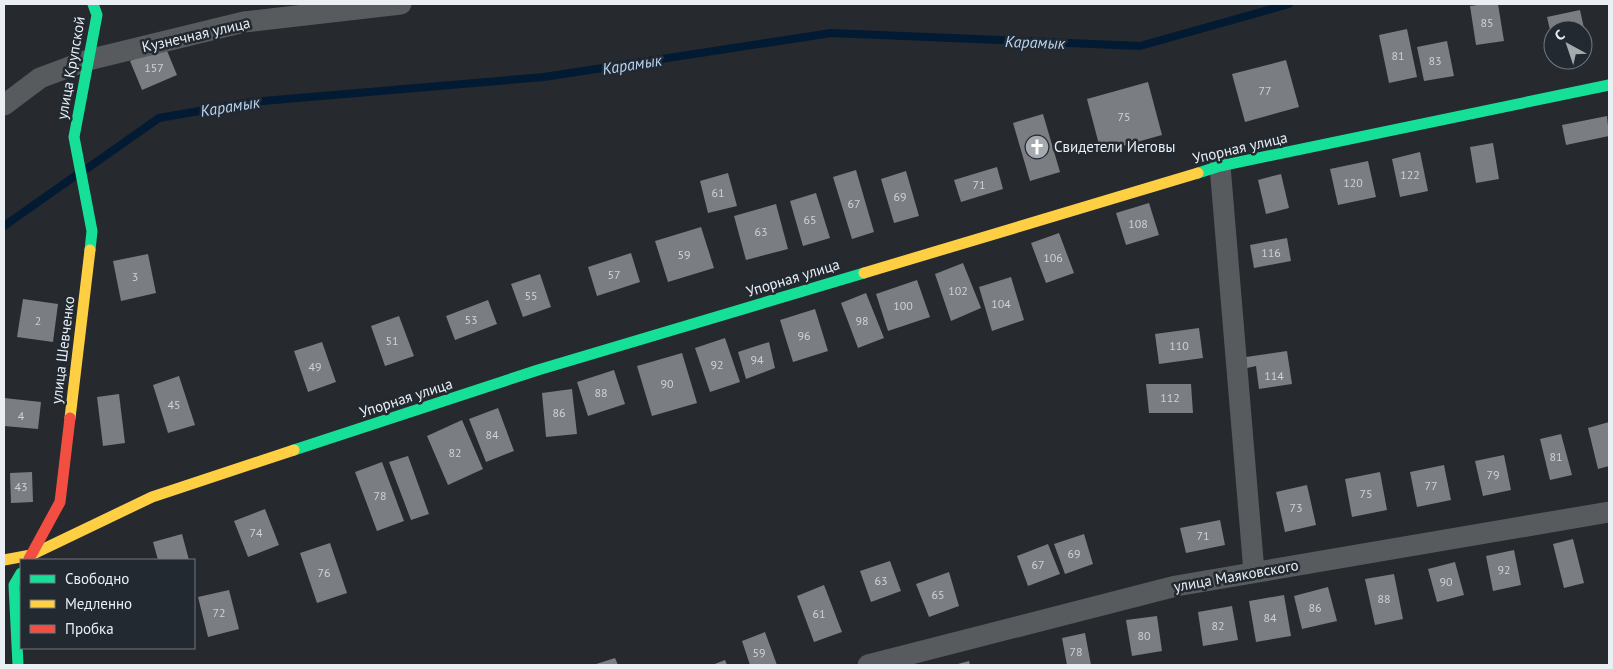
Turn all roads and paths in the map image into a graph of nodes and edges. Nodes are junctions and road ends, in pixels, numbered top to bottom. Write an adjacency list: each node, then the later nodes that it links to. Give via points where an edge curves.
1 (93, 4): 3 (street, улица Крупской, via 97,15)
2 (401, 4): 3 (street, Кузнечная улица, via 244,22)
3 (88, 60): 5 (street, Кузнечная улица, via 40,78); 6 (street, улица Крупской)
4 (1609, 85): 7 (street, Упорная улица)
5 (4, 105)
6 (74, 137): 9 (street, улица Шевченко, via 92,231 60,502)
7 (1220, 166): 9 (street, Упорная улица, via 538,370 161,493); 11 (street)
8 (1609, 512): 11 (street, улица Маяковского)
9 (30, 558): 10 (street, Упорная улица)
10 (4, 560)
11 (1254, 572): 14 (street, улица Маяковского, via 1176,586)
12 (20, 575): 13 (street, via 14,585)
13 (18, 665)
14 (868, 665)

